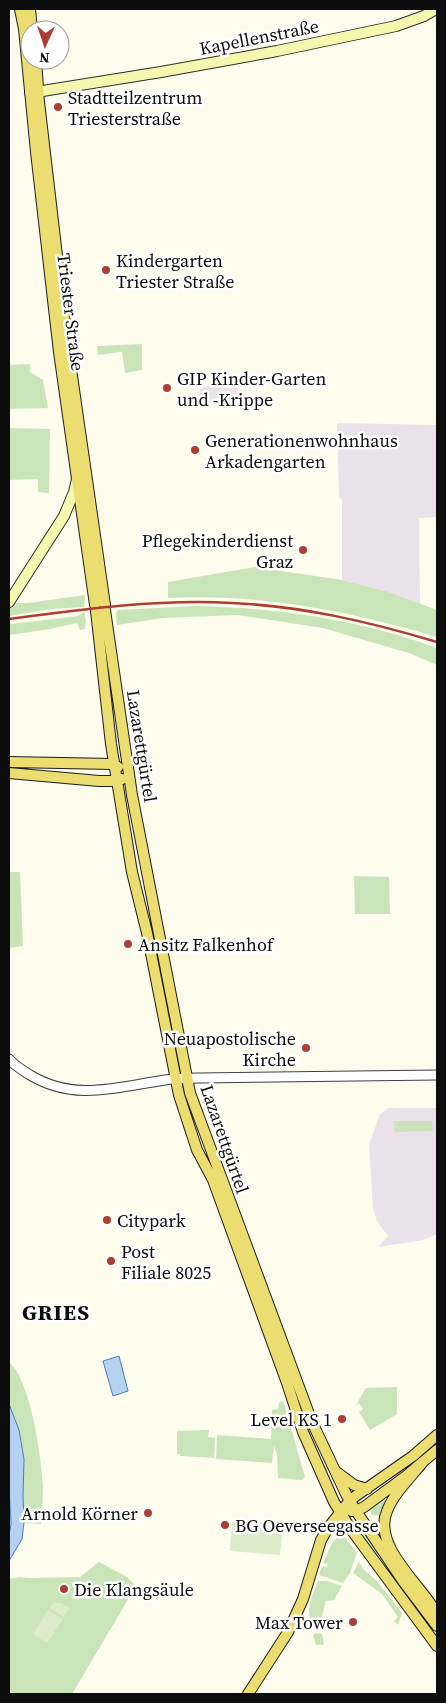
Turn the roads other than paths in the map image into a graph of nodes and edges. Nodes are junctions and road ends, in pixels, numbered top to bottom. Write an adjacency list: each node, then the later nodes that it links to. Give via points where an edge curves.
1 (20, 9): 4 (main road, Triester Straße)
2 (436, 9): 4 (main road, Kapellenstraße, via 396,26 277,51)
3 (35, 70): 4 (main road, Triester Straße)
4 (34, 92): 5 (main road, Triester Straße, via 59,352)
5 (82, 478): 6 (main road, Triester Straße, via 64,516); 7 (main road, Lazarettgürtel)
6 (9, 602)
7 (100, 608): 9 (main road, Lazarettgürtel); 10 (main road, Lazarettgürtel)
8 (9, 762): 9 (main road)
9 (114, 764): 10 (main road); 12 (main road, Lazarettgürtel)
10 (128, 772): 12 (main road); 15 (main road, Lazarettgürtel)
11 (9, 773): 12 (main road)
12 (116, 781): 16 (main road, Lazarettgürtel)
13 (9, 1059): 16 (street, via 40,1081 74,1091 100,1091)
14 (437, 1075): 15 (street)
15 (187, 1078): 16 (street); 20 (main road, Lazarettgürtel, via 312,1422)
16 (175, 1079): 24 (main road, Lazarettgürtel, via 197,1150 212,1180 303,1432)
17 (437, 1435): 21 (main road)
18 (437, 1450): 19 (main road)
19 (423, 1462): 23 (main road); 25 (main road, via 386,1512 384,1533 392,1552)
20 (335, 1471): 21 (main road, via 354,1485); 22 (main road, Lazarettgürtel)
21 (367, 1489): 22 (main road)
22 (350, 1500): 23 (main road, Lazarettgürtel); 24 (main road)
23 (356, 1511): 24 (main road); 26 (main road, Lazarettgürtel)
24 (340, 1513): 27 (main road, Lazarettgürtel); 28 (main road, via 322,1540 288,1632)
25 (437, 1614)
26 (437, 1626)
27 (437, 1646)
28 (248, 1694)

